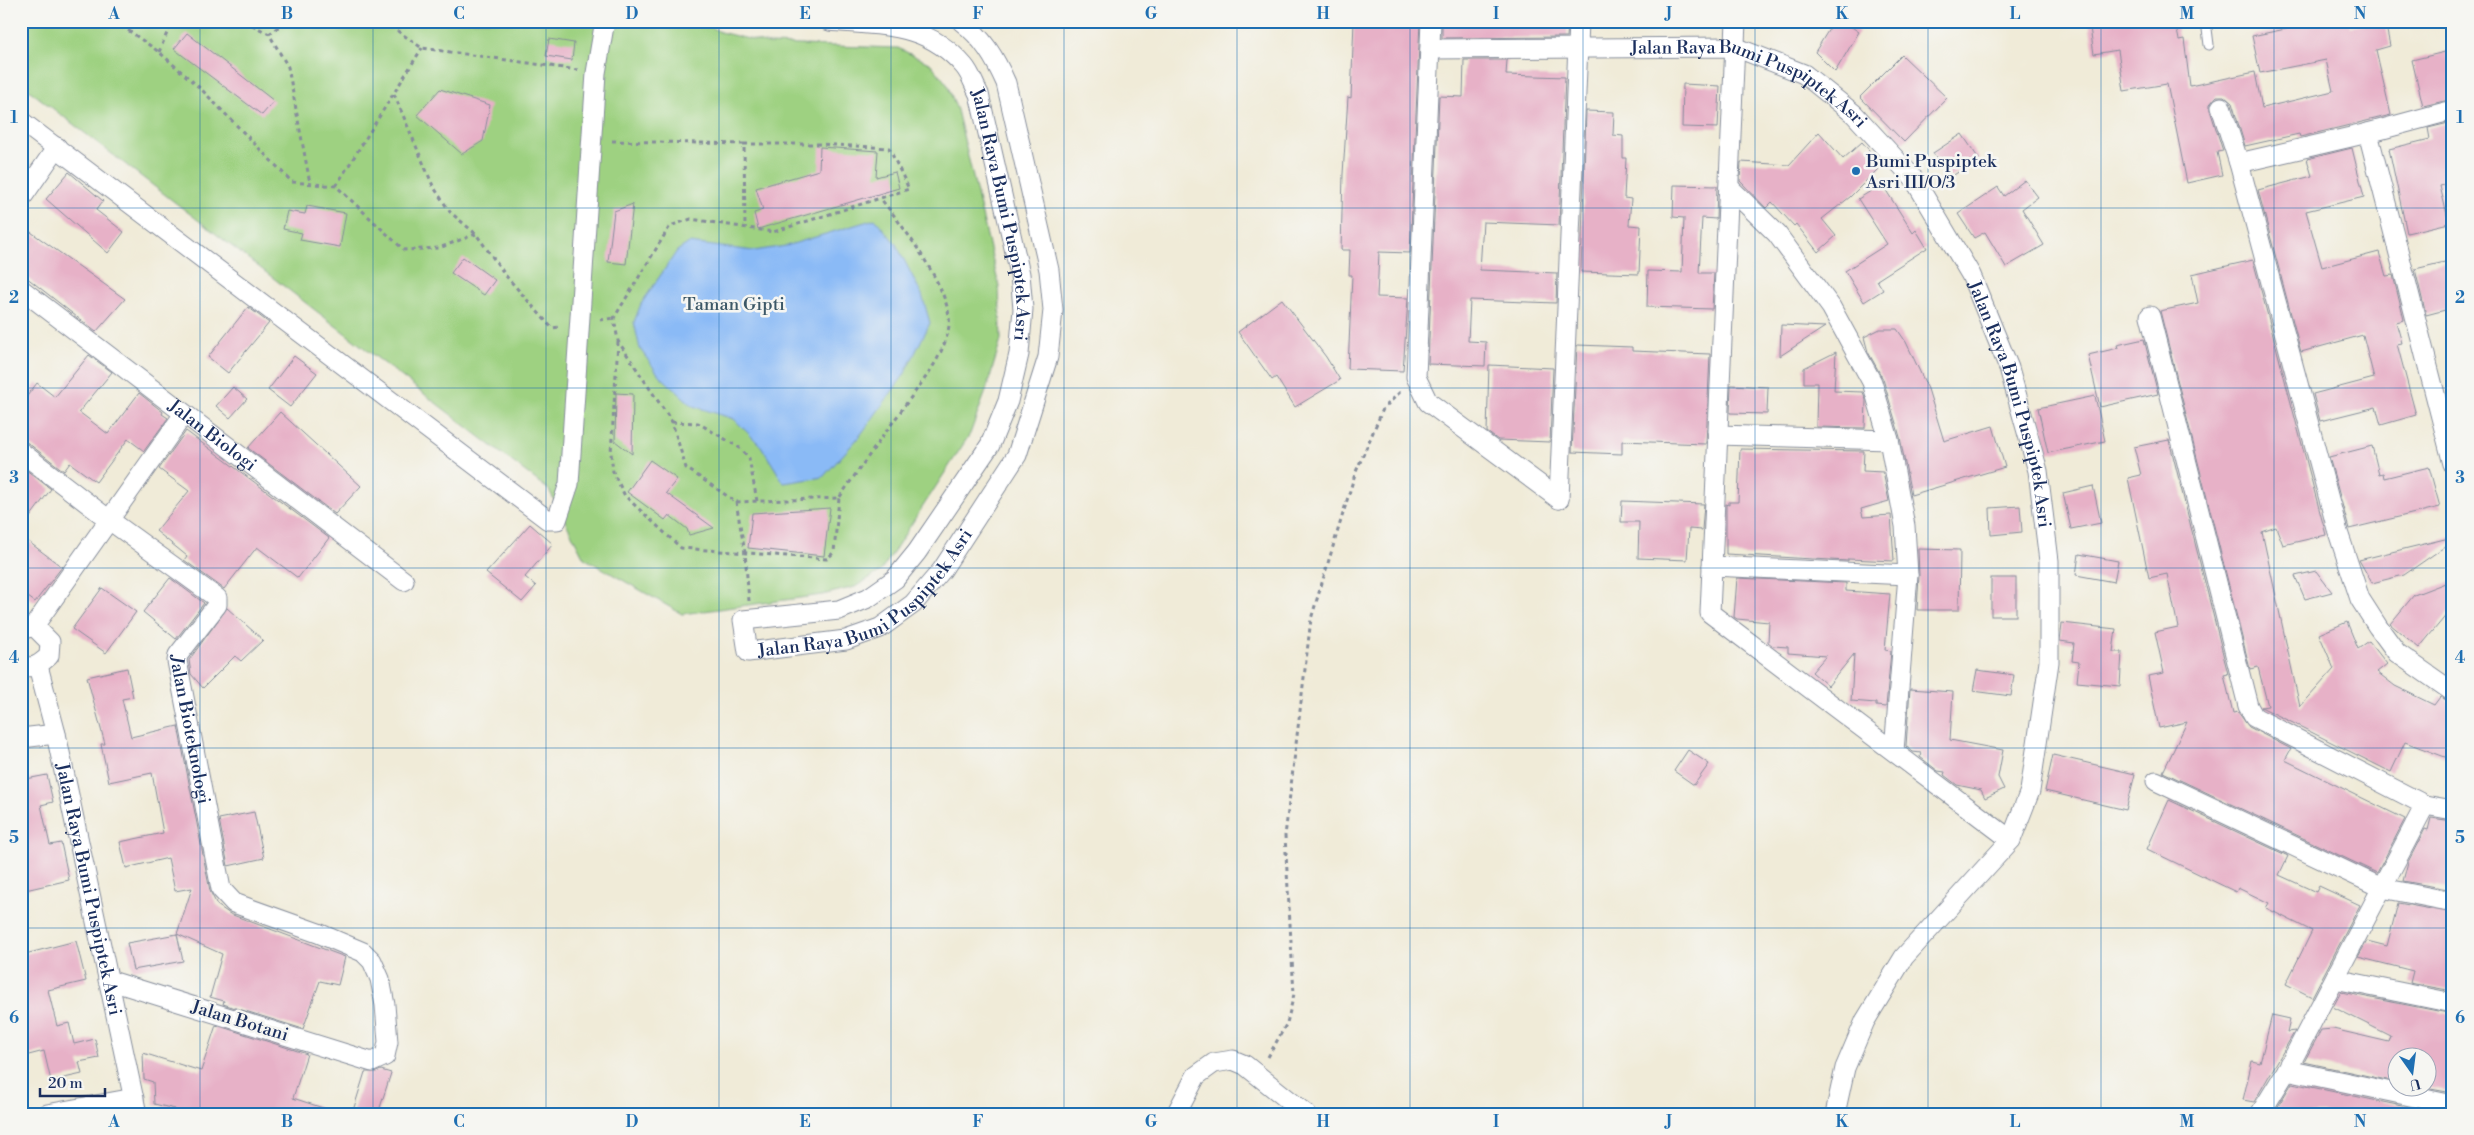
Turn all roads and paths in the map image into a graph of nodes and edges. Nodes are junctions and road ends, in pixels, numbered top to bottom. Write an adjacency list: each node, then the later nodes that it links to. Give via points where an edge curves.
1 (115, 21): 19 (path)
2 (172, 21): 19 (path)
3 (245, 21): 13 (path)
4 (286, 21): 13 (path)
5 (367, 21): 16 (path, via 392,27)
6 (608, 21): 20 (street, via 604,26)
7 (829, 21): 57 (street, Jalan Raya Bumi Puspiptek Asri, via 906,28 947,50 965,68 979,94 1020,274 1023,309 1019,354 1008,401 990,445 895,580 868,598 839,610)
8 (961, 21): 57 (street, Jalan Raya Bumi Puspiptek Asri, via 994,55 1006,83 1049,270 1053,310 1048,357 1034,406 1016,455 942,570 912,604 880,628 846,640 748,652 742,621)
9 (1431, 21): 17 (street)
10 (1578, 21): 18 (street)
11 (1736, 21): 15 (street)
12 (2206, 21): 14 (lane)
13 (269, 34): 30 (path, via 288,67)
14 (2209, 45)
15 (1735, 47): 18 (street, Jalan Raya Bumi Puspiptek Asri); 32 (street); 67 (street, Jalan Raya Bumi Puspiptek Asri, via 1804,74 1854,114 1914,179 1971,275 2009,368 2038,471 2049,561 2049,662 2030,791)
16 (422, 48): 20 (path); 21 (path)
17 (1430, 48): 18 (street, Jalan Raya Bumi Puspiptek Asri); 42 (street)
18 (1578, 48): 42 (street, via 1558,500 1428,402)
19 (159, 52): 30 (path, via 201,88 292,182)
20 (596, 73): 26 (street)
21 (394, 94): 31 (path); 36 (path, via 433,186 450,212)
22 (2221, 108): 29 (street)
23 (2453, 110): 25 (street)
24 (21, 121): 28 (street)
25 (2368, 133): 29 (street); 48 (street)
26 (591, 141): 27 (path); 40 (street)
27 (744, 144): 33 (path, via 889,148 909,189); 35 (path)
28 (57, 147): 34 (street); 40 (street, via 548,520 557,520 569,484)
29 (2239, 163): 60 (street, via 2337,529 2360,599 2397,653)
30 (310, 184): 31 (path)
31 (336, 186): 36 (path, via 404,250 439,248)
32 (1729, 187): 45 (street); 46 (street, via 1777,234 1831,307 1872,382)
33 (880, 198): 35 (path, via 772,232); 49 (path, via 894,214 937,282 946,303 949,325 938,358)
34 (21, 199)
35 (744, 228): 39 (path, via 691,220 670,226)
36 (476, 234): 40 (path, via 506,276 552,328)
37 (21, 289): 43 (street, Jalan Biologi)
38 (2150, 316): 65 (street, via 2248,706 2254,718)
39 (614, 318): 40 (path); 41 (path)
40 (579, 324)
41 (618, 341): 44 (path); 53 (path, via 611,454 613,472 625,496 681,548)
42 (1416, 378): 75 (path, via 1383,409 1356,474 1311,619 1285,836 1294,994 1287,1023)
43 (184, 414): 52 (street); 56 (street, Jalan Biologi)
44 (672, 422): 50 (path, via 698,423 740,448 749,458); 51 (path, via 686,468)
45 (1718, 435): 46 (street); 54 (street)
46 (1889, 440): 55 (street, via 1905,526)
47 (21, 452): 52 (street, Jalan Bioteknologi)
48 (2453, 464)
49 (839, 498): 50 (path); 53 (path, via 834,552 827,560)
50 (757, 501): 51 (path)
51 (736, 502): 53 (path)
52 (108, 520): 58 (street); 73 (street, Jalan Bioteknologi, via 218,600 176,661 222,889 234,903 318,933 363,952 372,961 380,978 388,1042 385,1056)
53 (744, 553): 57 (path)
54 (1712, 566): 55 (street); 63 (street, via 1710,613)
55 (1908, 575): 63 (street)
56 (404, 581)
57 (751, 620)
58 (28, 628): 59 (street, Jalan Raya Bumi Puspiptek Asri, via 50,642 48,656)
59 (30, 665): 61 (street, Jalan Raya Bumi Puspiptek Asri)
60 (2453, 692)
61 (56, 734): 62 (street); 71 (street, Jalan Raya Bumi Puspiptek Asri)
62 (21, 738)
63 (1894, 751): 67 (street)
64 (2156, 781): 68 (street)
65 (2425, 804): 66 (street); 68 (street)
66 (2453, 810)
67 (2011, 840): 81 (street, Jalan Raya Bumi Puspiptek Asri, via 1904,957 1865,1021 1845,1068)
68 (2382, 888): 69 (street); 70 (street)
69 (2453, 902)
70 (2335, 979): 72 (street); 74 (street)
71 (108, 980): 73 (street, Jalan Botani); 77 (street, Jalan Raya Bumi Puspiptek Asri)
72 (2453, 1003)
73 (372, 1062)
74 (2287, 1070): 76 (street); 82 (street)
75 (1256, 1074): 79 (street, via 1233,1060 1214,1063 1196,1076); 80 (street)
76 (2453, 1105)
77 (139, 1109): 78 (street)
78 (47, 1114)
79 (1176, 1114)
80 (1306, 1114)
81 (1835, 1114)
82 (2260, 1114)

